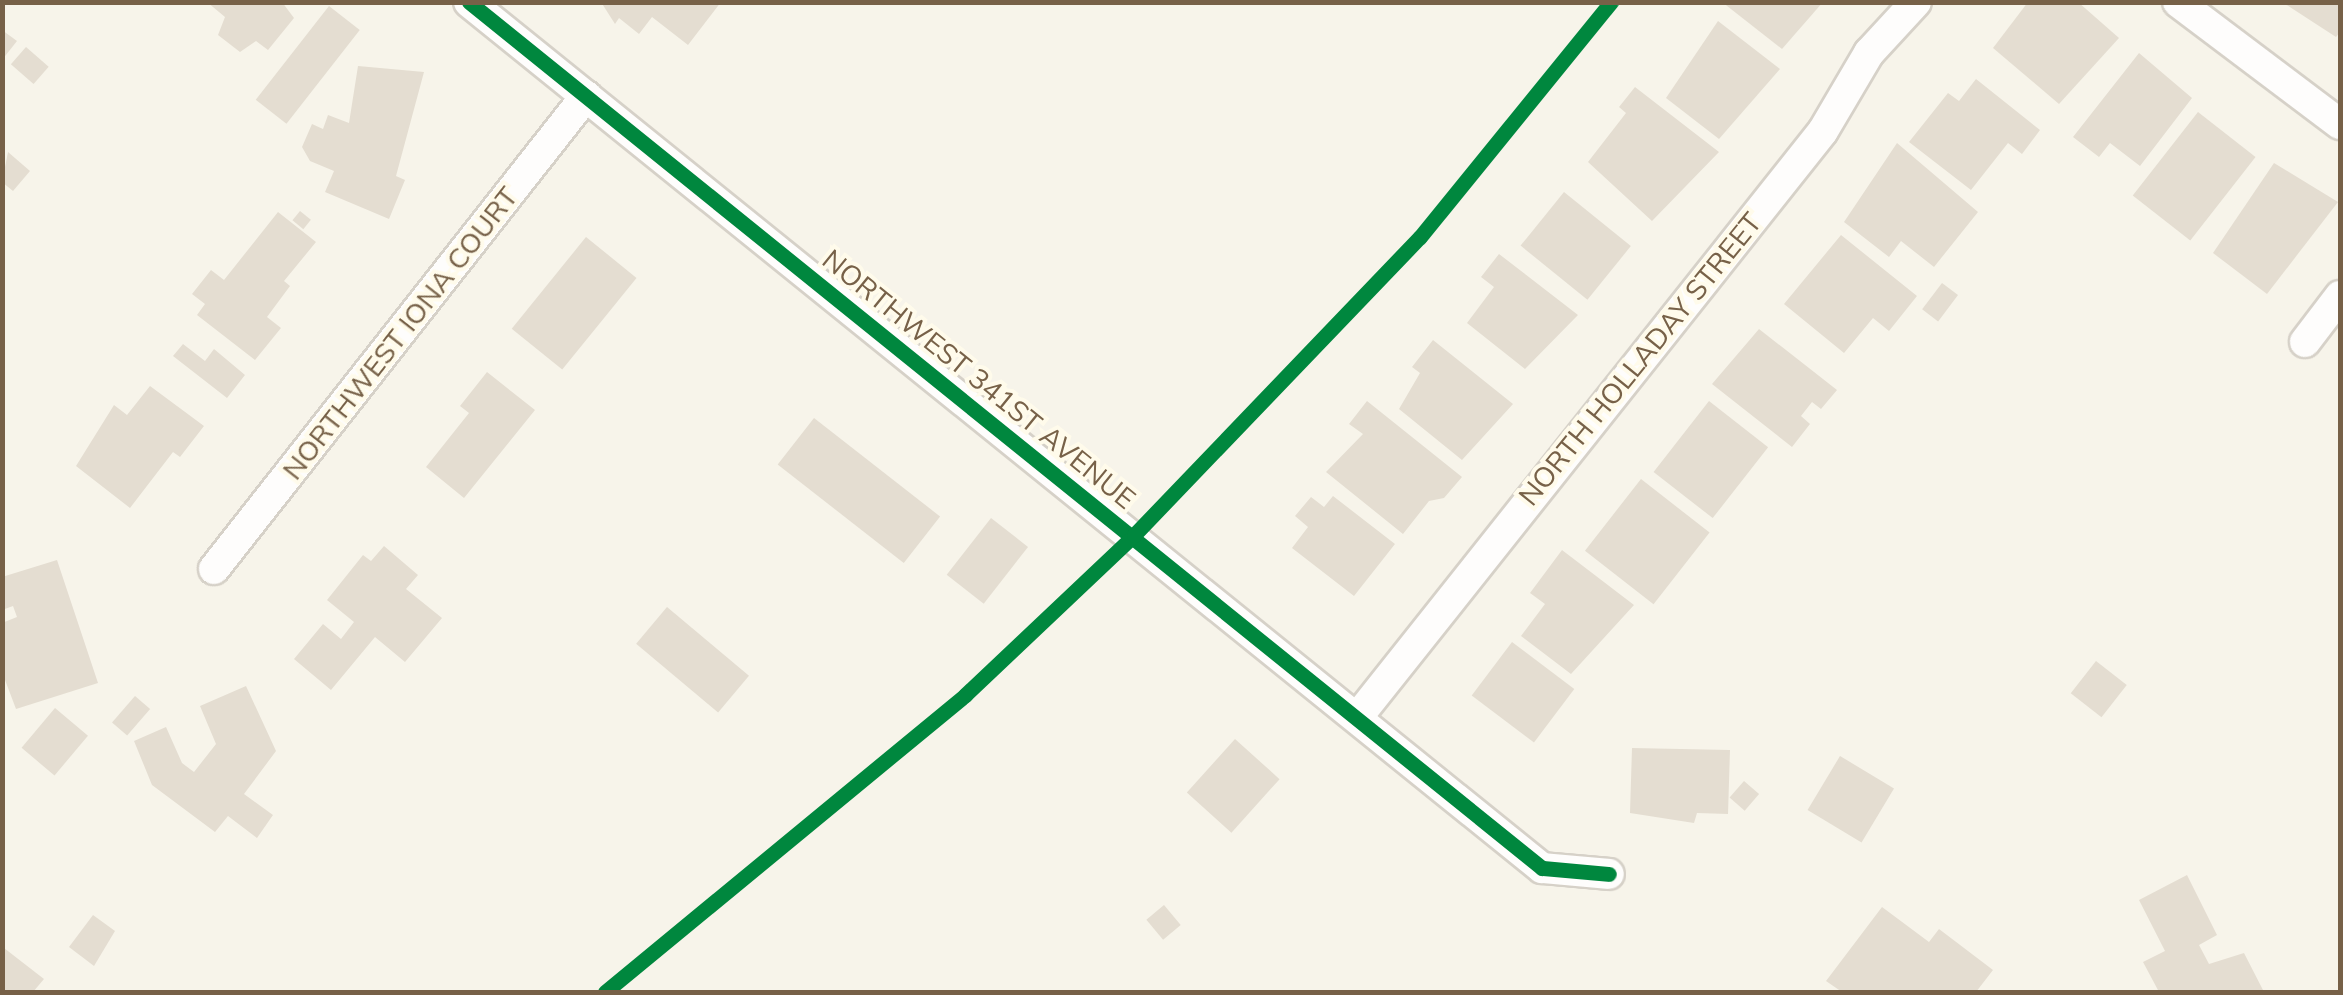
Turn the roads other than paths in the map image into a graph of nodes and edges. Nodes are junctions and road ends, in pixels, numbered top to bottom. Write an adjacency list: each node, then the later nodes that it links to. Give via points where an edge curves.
1 (469, 2): 4 (street, NORTHWEST 341ST AVENUE)
2 (1916, 2): 9 (street, NORTH HOLLADAY STREET, via 1869,53 1823,131)
3 (2178, 2): 5 (street)
4 (586, 96): 8 (street, NORTHWEST IONA COURT); 9 (street, NORTHWEST 341ST AVENUE)
5 (2340, 124)
6 (2340, 296): 7 (street)
7 (2305, 342)
8 (214, 570)
9 (1360, 714): 10 (street, NORTHWEST 341ST AVENUE, via 1542,868)
10 (1609, 874)

